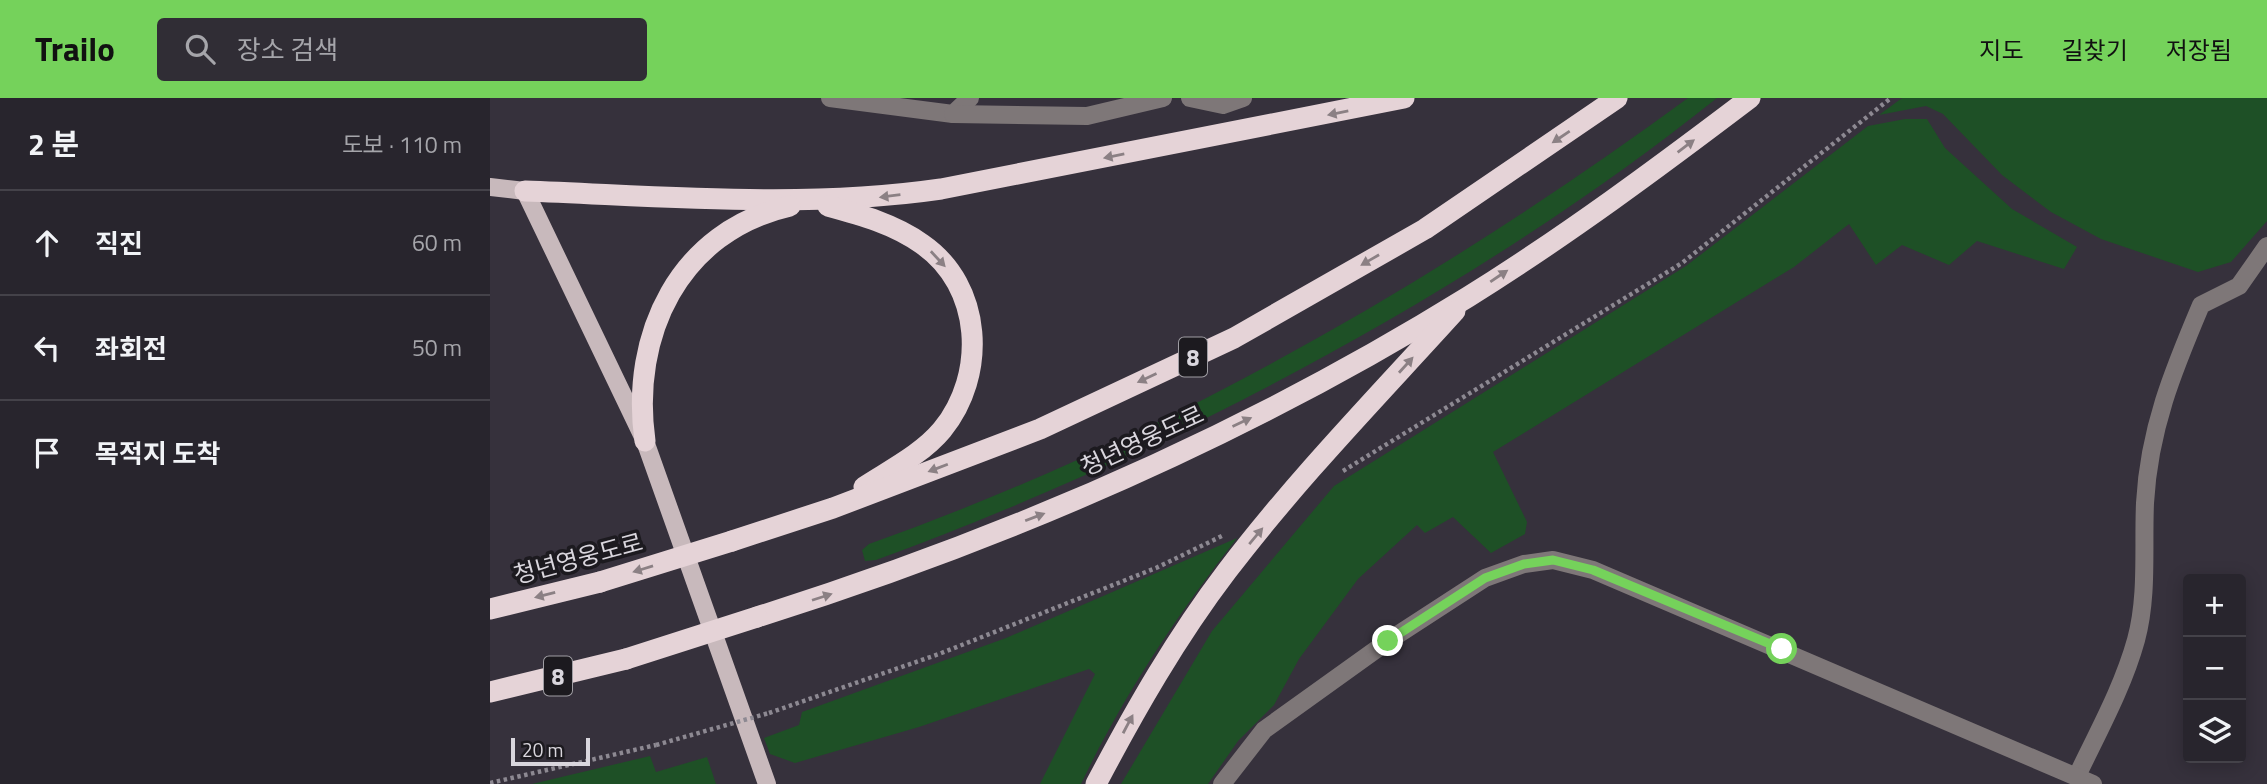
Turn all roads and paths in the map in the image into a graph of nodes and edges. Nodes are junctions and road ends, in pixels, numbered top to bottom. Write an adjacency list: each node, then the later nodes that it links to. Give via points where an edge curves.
1 (830, 98): 9 (street)
2 (970, 98): 9 (street)
3 (1163, 98): 9 (street, via 1087,116)
4 (1190, 98): 5 (street, via 1223,105)
5 (1243, 98)
6 (1404, 98): 12 (highway, one-way to 12, via 941,189)
7 (1617, 98): 16 (highway, 청년영웅도로 / 8, one-way to 16, via 1425,229 1234,338 1040,429)
8 (1750, 98): 14 (highway, 청년영웅도로 / 8, one-way to 8, via 1655,170)
9 (953, 114)
10 (490, 187): 11 (main road)
11 (525, 191): 12 (highway); 15 (main road)
12 (811, 201): 15 (highway, via 779,208 739,226 696,260 675,285 659,313 643,365 640,408); 16 (highway, one-way to 16, via 904,232 925,246 962,293 973,334 964,397 940,432 925,447)
13 (2267, 246): 20 (street, via 2239,286 2202,305 2158,414 2145,500 2143,593 2136,639)
14 (1468, 297): 18 (highway, 청년영웅도로 / 8, one-way to 14, bridge, via 626,659 863,584 1072,502 1271,409); 23 (highway, one-way to 14, via 1148,686 1227,571 1317,463)
15 (645, 441): 22 (main road)
16 (832, 508): 17 (highway, 청년영웅도로 / 8, one-way to 17, bridge, via 600,582)
17 (490, 609)
18 (490, 692)
19 (769, 713): 21 (path, bridge, via 656,745)
20 (2085, 780): 24 (street, via 1593,570 1553,560 1524,564 1485,578 1388,641 1264,730)
21 (490, 783)
22 (767, 784)
23 (1096, 784)
24 (1222, 784)

